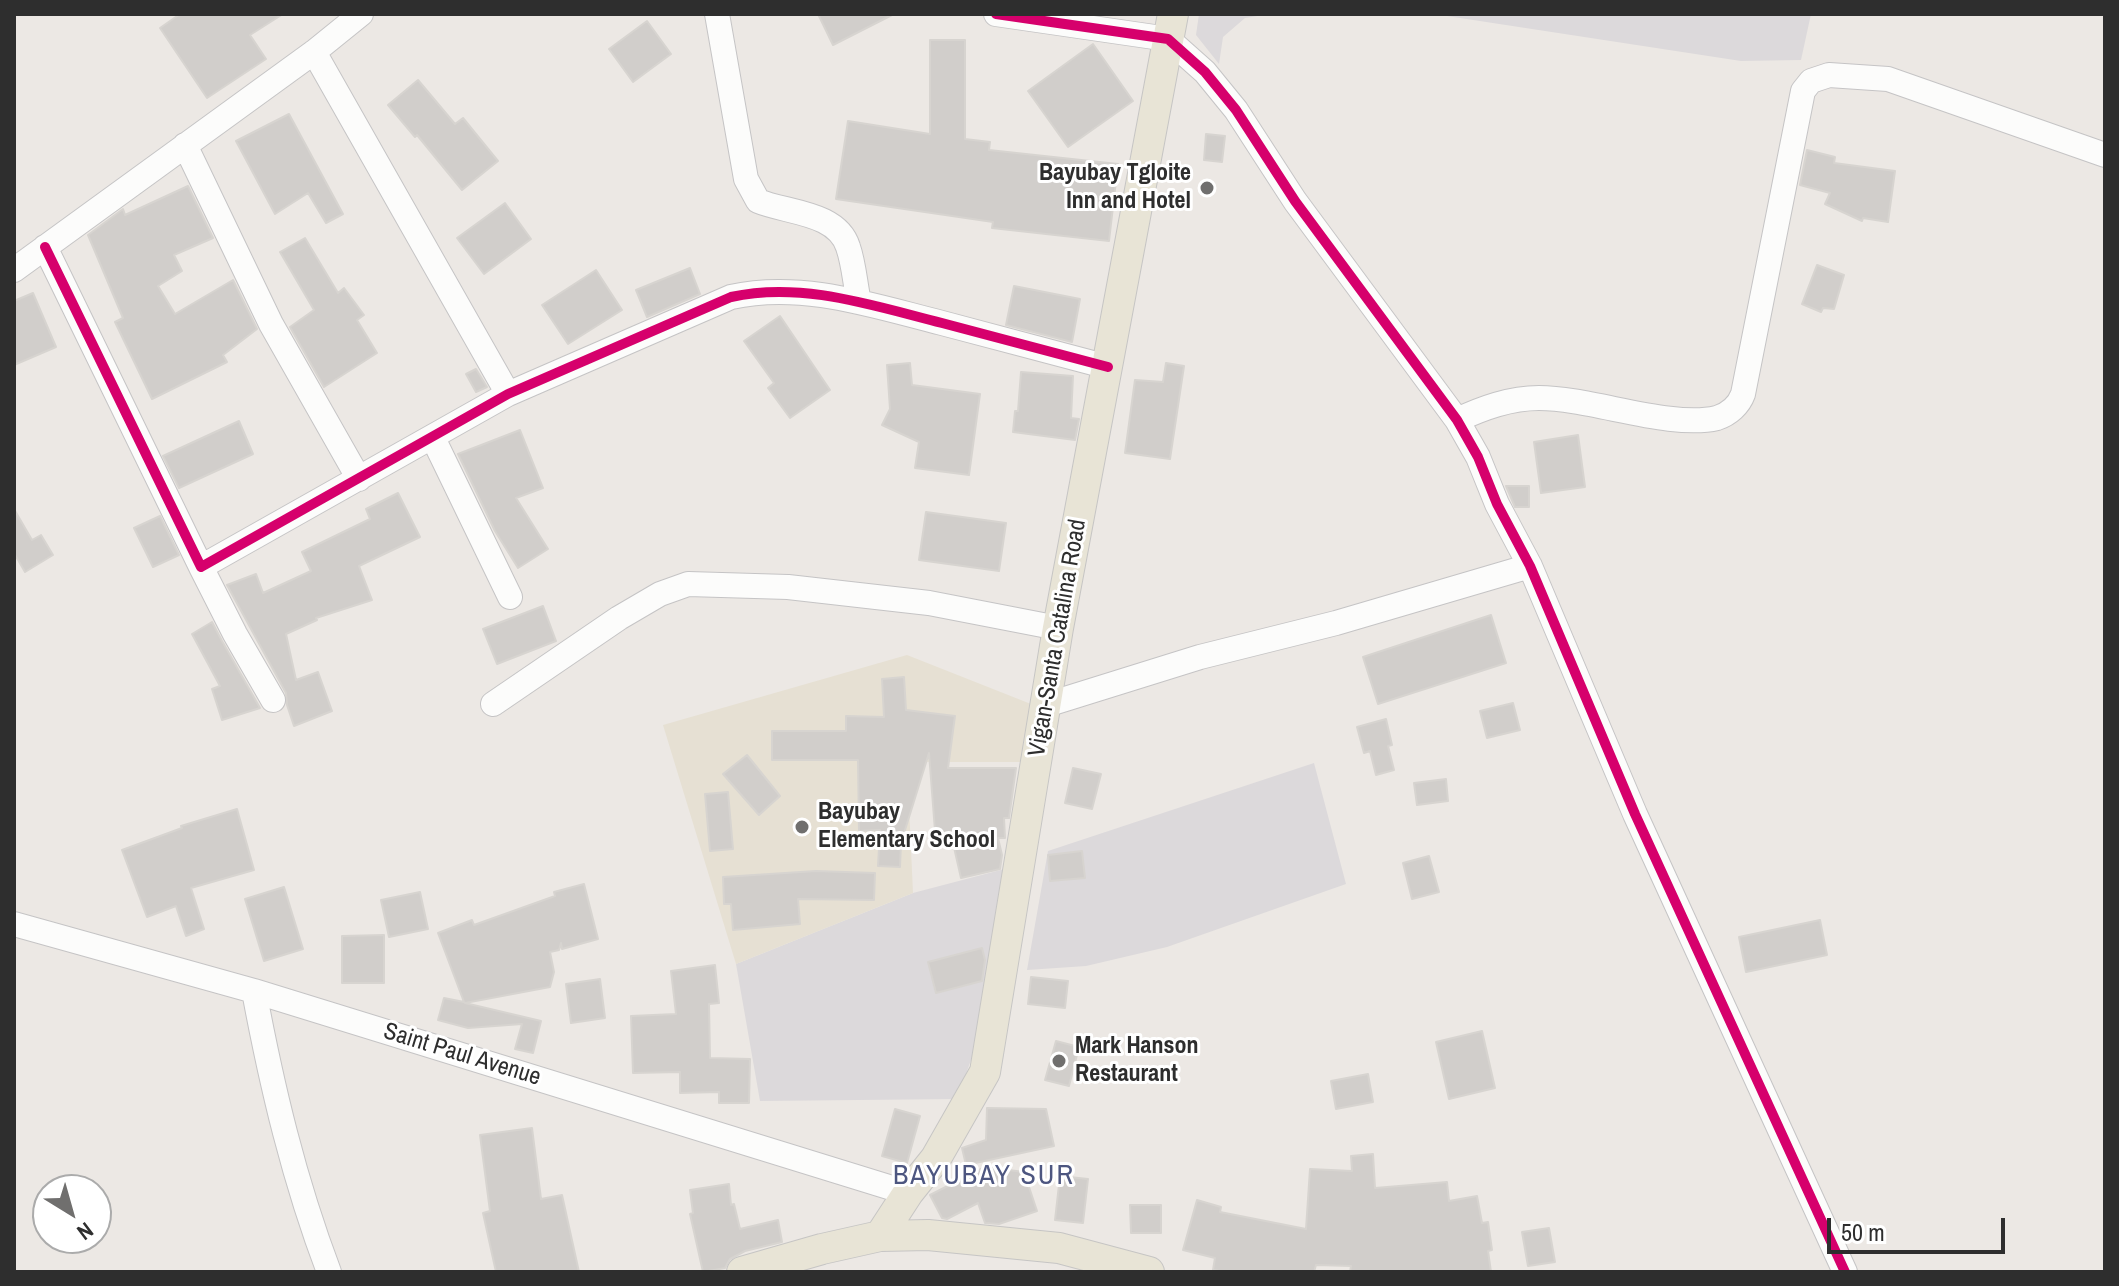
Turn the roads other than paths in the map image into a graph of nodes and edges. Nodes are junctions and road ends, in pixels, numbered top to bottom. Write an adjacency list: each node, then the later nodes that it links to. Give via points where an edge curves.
1 (361, 14): 5 (street)
2 (717, 14): 10 (street, via 751,192 765,204 832,224 844,236)
3 (996, 14): 4 (street)
4 (1171, 26): 11 (main road, Vigan-Santa Catalina Road); 13 (street)
5 (314, 52): 6 (street); 12 (street)
6 (185, 145): 8 (street); 15 (street, via 271,324)
7 (2105, 155): 13 (street, via 1888,79 1829,75 1811,81 1803,91 1743,394 1736,406 1714,418 1677,419 1539,398 1486,407)
8 (45, 247): 9 (street); 17 (street)
9 (14, 270)
10 (859, 302): 11 (street); 12 (street, via 799,292 756,291 731,297)
11 (1108, 367): 19 (main road, Vigan-Santa Catalina Road)
12 (508, 394): 14 (street)
13 (1457, 420): 16 (street)
14 (433, 438): 15 (street); 18 (street)
15 (359, 479): 17 (street)
16 (1530, 566): 22 (street); 30 (street, via 1635,814)
17 (201, 567): 20 (street)
18 (510, 597)
19 (1058, 628): 21 (street, via 929,603 788,587 688,584 619,618); 22 (main road, Vigan-Santa Catalina Road)
20 (273, 700)
21 (493, 704)
22 (1046, 705): 25 (main road, Vigan-Santa Catalina Road, via 985,1072 936,1158)
23 (14, 924): 24 (street, Saint Paul Avenue)
24 (254, 991): 25 (street, Saint Paul Avenue); 28 (street, via 287,1150)
25 (908, 1193): 26 (main road, Vigan-Santa Catalina Road)
26 (880, 1236): 27 (main road, via 971,1238 1059,1248); 29 (main road)
27 (1139, 1270)
28 (329, 1272)
29 (742, 1272)
30 (1845, 1272)

